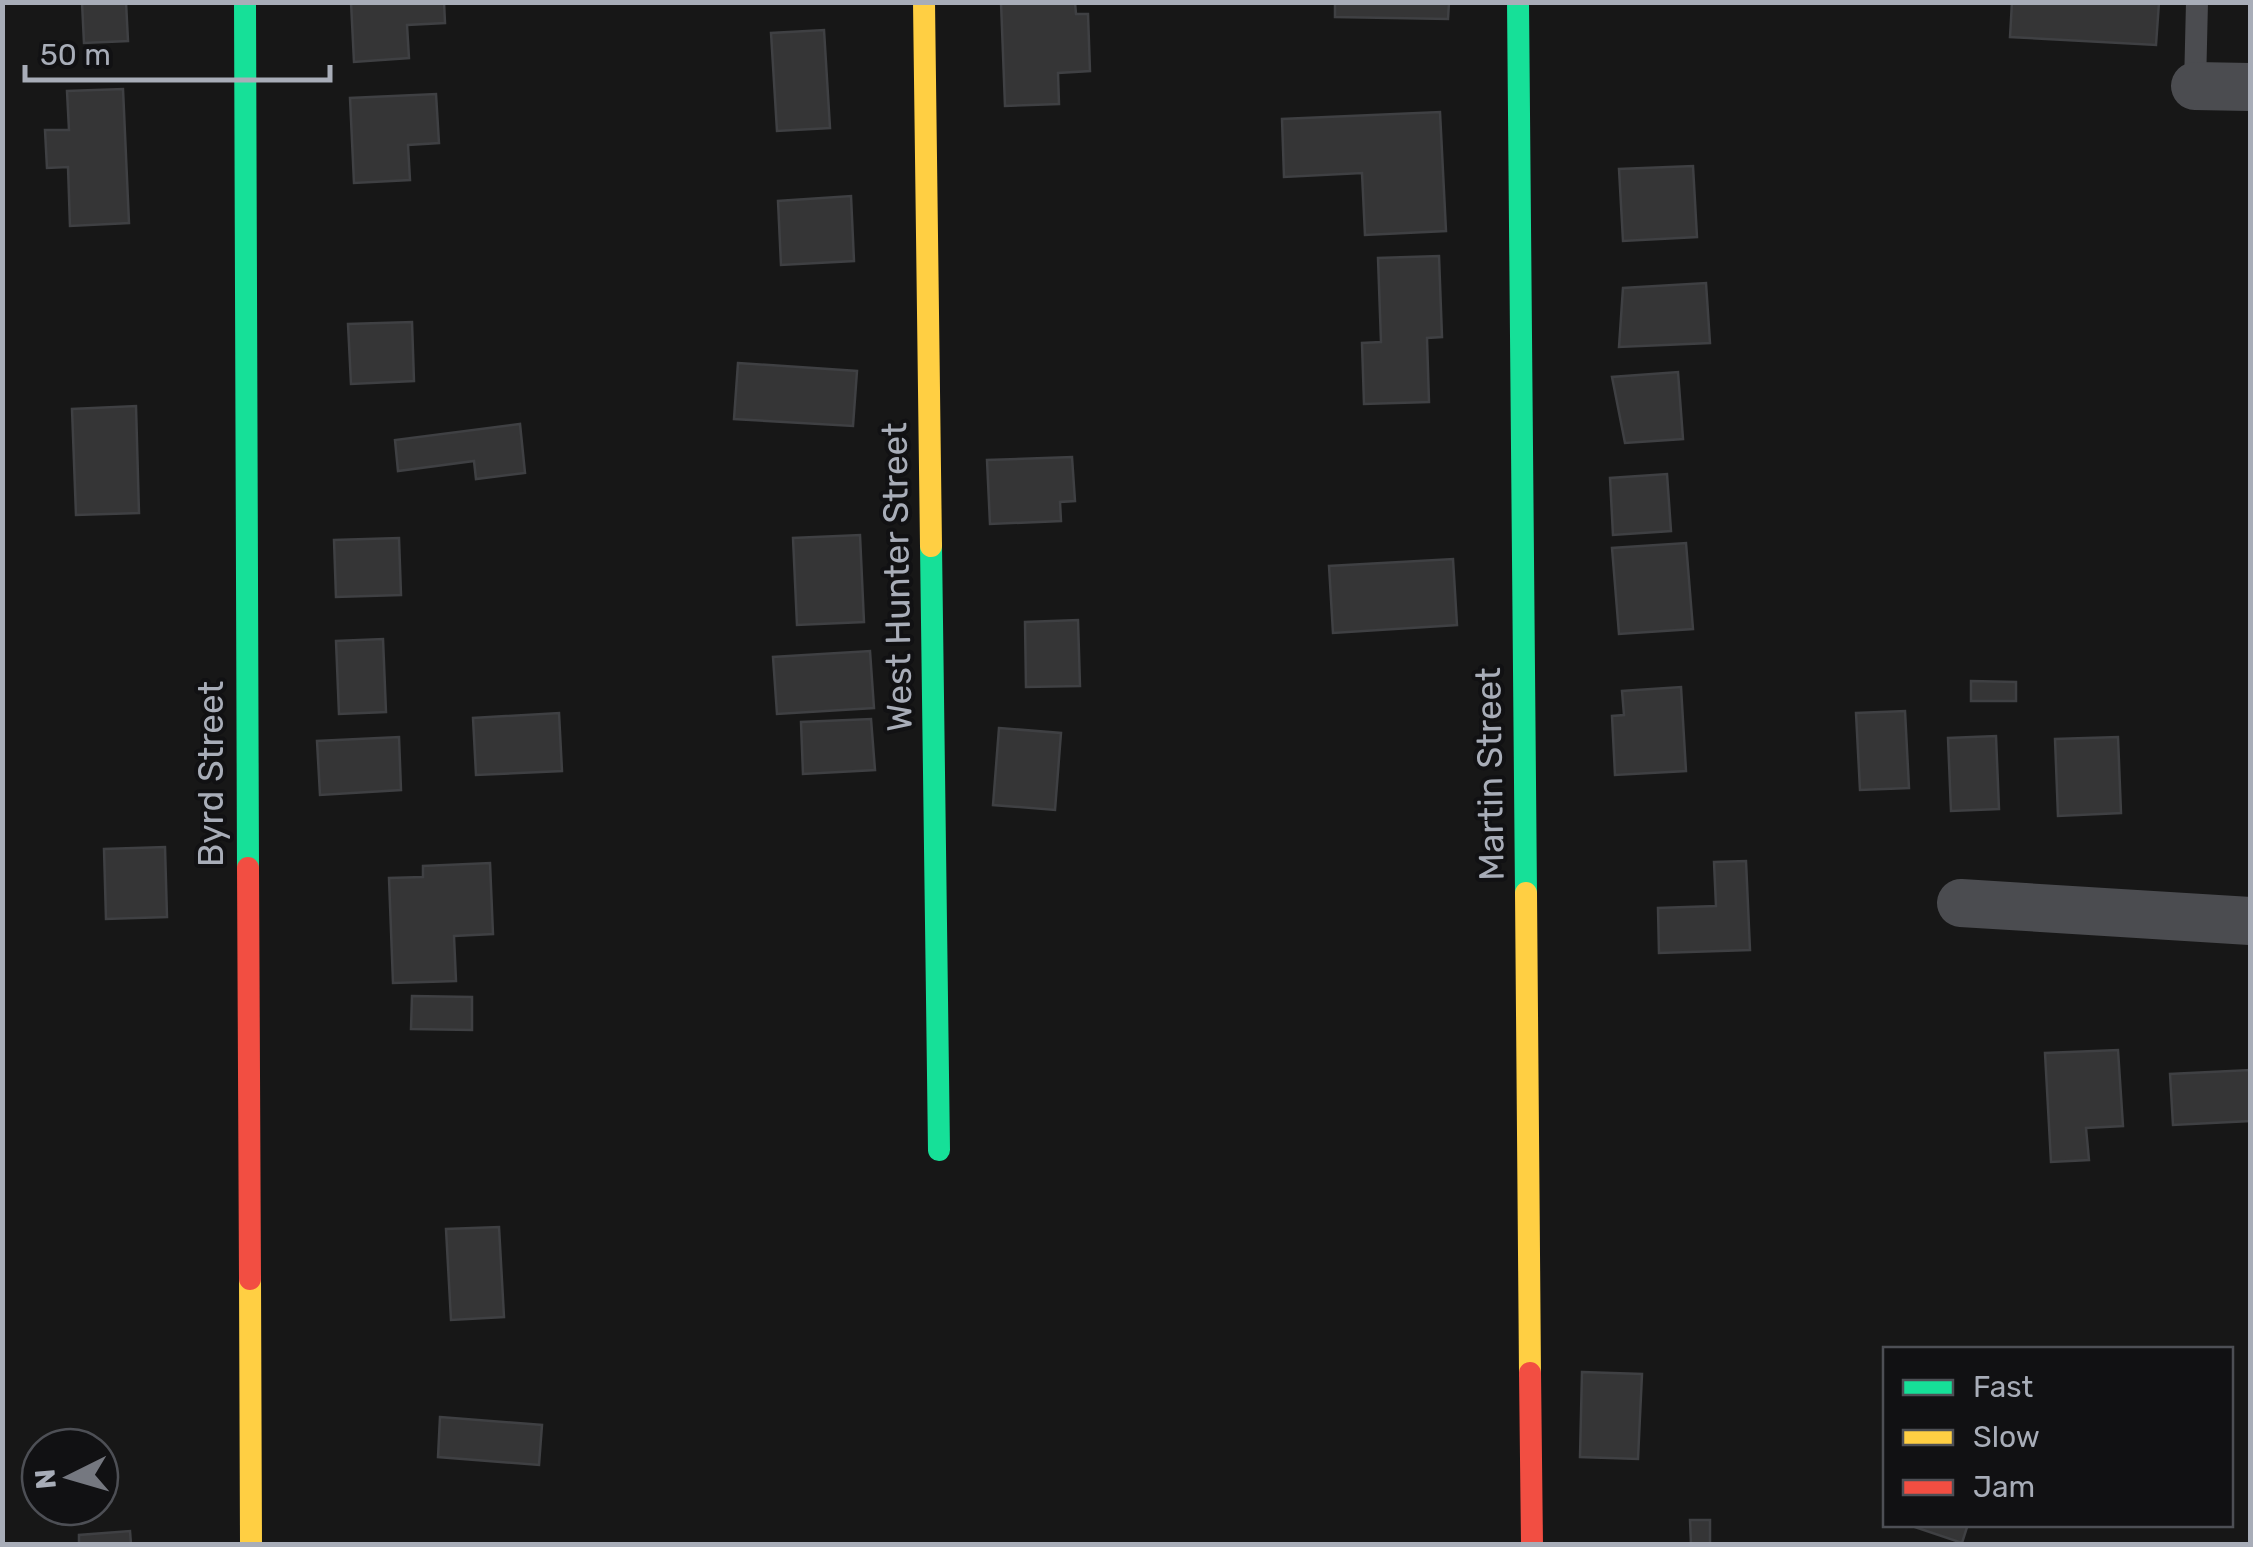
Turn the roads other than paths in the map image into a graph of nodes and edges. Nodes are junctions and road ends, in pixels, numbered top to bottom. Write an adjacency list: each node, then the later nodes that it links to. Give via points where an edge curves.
1 (245, 2): 10 (street, Byrd Street)
2 (924, 2): 9 (street, West Hunter Street)
3 (1518, 2): 11 (street, Martin Street)
4 (2197, 2): 5 (lane)
5 (2195, 86): 6 (street)
6 (2250, 88)
7 (1961, 904): 8 (street)
8 (2250, 921)
9 (939, 1150)
10 (251, 1544)
11 (1532, 1544)

